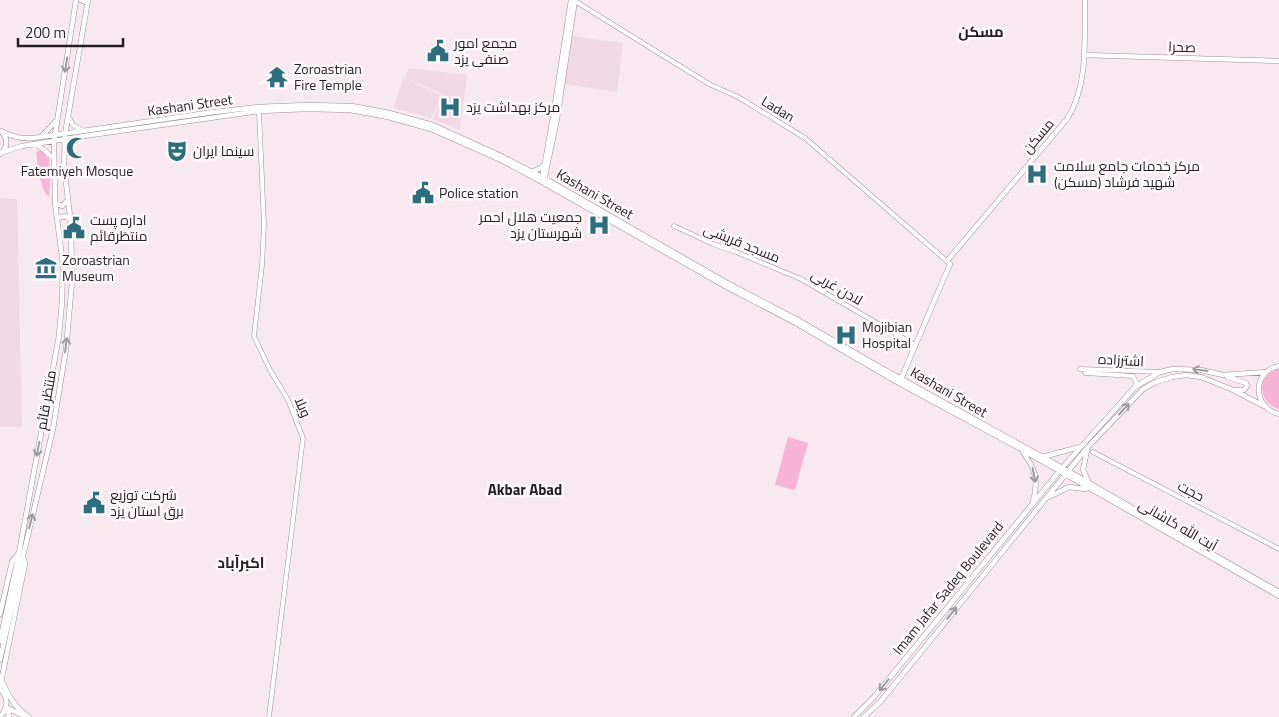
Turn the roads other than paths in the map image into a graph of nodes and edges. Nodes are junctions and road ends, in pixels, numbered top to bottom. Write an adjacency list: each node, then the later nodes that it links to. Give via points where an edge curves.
1 (574, 0): 21 (main road); 23 (main road); 31 (street, Ladan, via 709,84 738,97 805,138)
2 (1085, 0): 5 (main road, مسکن)
3 (78, 1): 4 (main road); 10 (main road, منتظر قائم, one-way to 10)
4 (88, 2): 8 (main road, منتظر قائم)
5 (1084, 55): 6 (main road, صحرا); 31 (main road, مسکن, via 1080,93 1067,119)
6 (1279, 61)
7 (259, 111): 9 (main road, Kashani Street, via 350,110); 13 (main road, Kashani Street); 74 (street, ویلا, via 264,224 254,336 288,400 303,438)
8 (68, 113): 12 (main road, منتظر قائم); 13 (main road, via 73,125)
9 (379, 114): 13 (main road, Kashani Street, via 352,106 267,106); 22 (main road, Kashani Street, via 433,125); 24 (main road, Kashani Street, via 431,129)
10 (58, 118): 14 (main road); 15 (main road, منتظر قائم)
11 (1, 131): 14 (main road, via 22,139); 18 (main road, via 6,141)
12 (65, 134): 13 (main road, Kashani Street); 15 (main road, Kashani Street); 16 (main road, منتظر قائم)
13 (84, 134): 16 (main road, Kashani Street); 19 (main road, via 70,144)
14 (40, 138): 15 (main road)
15 (54, 138): 16 (main road, Kashani Street); 17 (main road); 20 (main road, منتظر قائم)
16 (65, 140): 19 (main road, منتظر قائم)
17 (37, 144): 18 (main road); 20 (main road)
18 (2, 153)
19 (64, 157): 26 (main road, منتظر قائم)
20 (53, 158): 27 (main road, منتظر قائم)
21 (546, 162): 22 (main road); 24 (main road)
22 (531, 172): 24 (main road, Kashani Street)
23 (547, 172): 24 (main road); 25 (main road)
24 (543, 180): 25 (main road, Kashani Street); 42 (main road, Kashani Street, via 725,286)
25 (551, 182): 42 (main road, Kashani Street)
26 (67, 201): 27 (main road, via 62,206); 29 (main road, منتظر قائم)
27 (55, 203): 28 (main road, منتظر قائم)
28 (58, 218): 29 (main road, via 65,216); 58 (main road, منتظر قائم, one-way to 58, via 63,265 59,336)
29 (70, 219): 58 (main road, منتظر قائم, one-way to 29, via 55,421 66,349 72,282)
30 (674, 226): 32 (street, مسجد قریشی)
31 (948, 263): 33 (main road, مسکن)
32 (801, 279): 33 (street, لادن غربی)
33 (915, 345): 42 (main road, مسکن)
34 (1279, 362): 37 (main road)
35 (1279, 366): 37 (main road)
36 (1080, 369): 38 (street, اشترزاده)
37 (1270, 369): 39 (main road)
38 (1160, 372): 41 (main road, one-way to 38, via 1186,369); 43 (main road)
39 (1266, 372): 41 (main road); 45 (main road, via 1258,389)
40 (1085, 373): 43 (street, اشترزاده, via 1133,376)
41 (1224, 375): 44 (main road, via 1247,386 1244,390)
42 (900, 380): 48 (main road, Kashani Street); 50 (main road, Kashani Street)
43 (1135, 387): 47 (main road)
44 (1231, 389): 45 (main road); 47 (main road, one-way to 44, via 1133,399 1156,382 1186,375 1201,377)
45 (1264, 406): 46 (main road)
46 (1278, 414)
47 (1084, 448): 50 (main road); 51 (main road, Imam Jafar Sadeq Boulevard); 52 (main road); 53 (main road, via 1083,470)
48 (1021, 449): 51 (main road, Kashani Street); 56 (main road, one-way to 56, via 1035,474)
49 (1093, 452): 57 (street, حجت)
50 (1042, 457): 51 (main road, Kashani Street)
51 (1060, 470): 52 (main road, Kashani Street); 56 (main road, Imam Jafar Sadeq Boulevard)
52 (1066, 473): 53 (main road, آیت الله کاشانی); 54 (main road, آیت الله کاشانی); 55 (main road)
53 (1090, 484): 59 (main road, آیت الله کاشانی)
54 (1091, 490): 55 (main road, via 1068,487); 60 (main road, آیت الله کاشانی)
55 (1044, 500): 63 (main road, one-way to 55)
56 (1032, 503): 62 (main road, Imam Jafar Sadeq Boulevard)
57 (1279, 549)
58 (21, 555): 61 (main road, via 12,562); 66 (main road); 67 (main road, منتظر قائم); 68 (main road, via 25,564)
59 (1279, 592)
60 (1279, 596)
61 (0, 614)
62 (935, 622): 63 (main road); 64 (main road, Imam Jafar Sadeq Boulevard)
63 (942, 625): 65 (main road)
64 (930, 629): 65 (main road, via 935,629); 75 (main road, Imam Jafar Sadeq Boulevard, one-way to 75)
65 (934, 635): 76 (main road)
66 (0, 641)
67 (0, 660)
68 (1, 676): 69 (main road); 73 (main road, via 10,698)
69 (0, 688): 70 (main road, via 6,697)
70 (6, 707): 71 (main road); 72 (main road)
71 (12, 710): 72 (main road); 73 (main road)
72 (4, 716)
73 (27, 717)
74 (269, 717)
75 (854, 717)
76 (864, 717)

